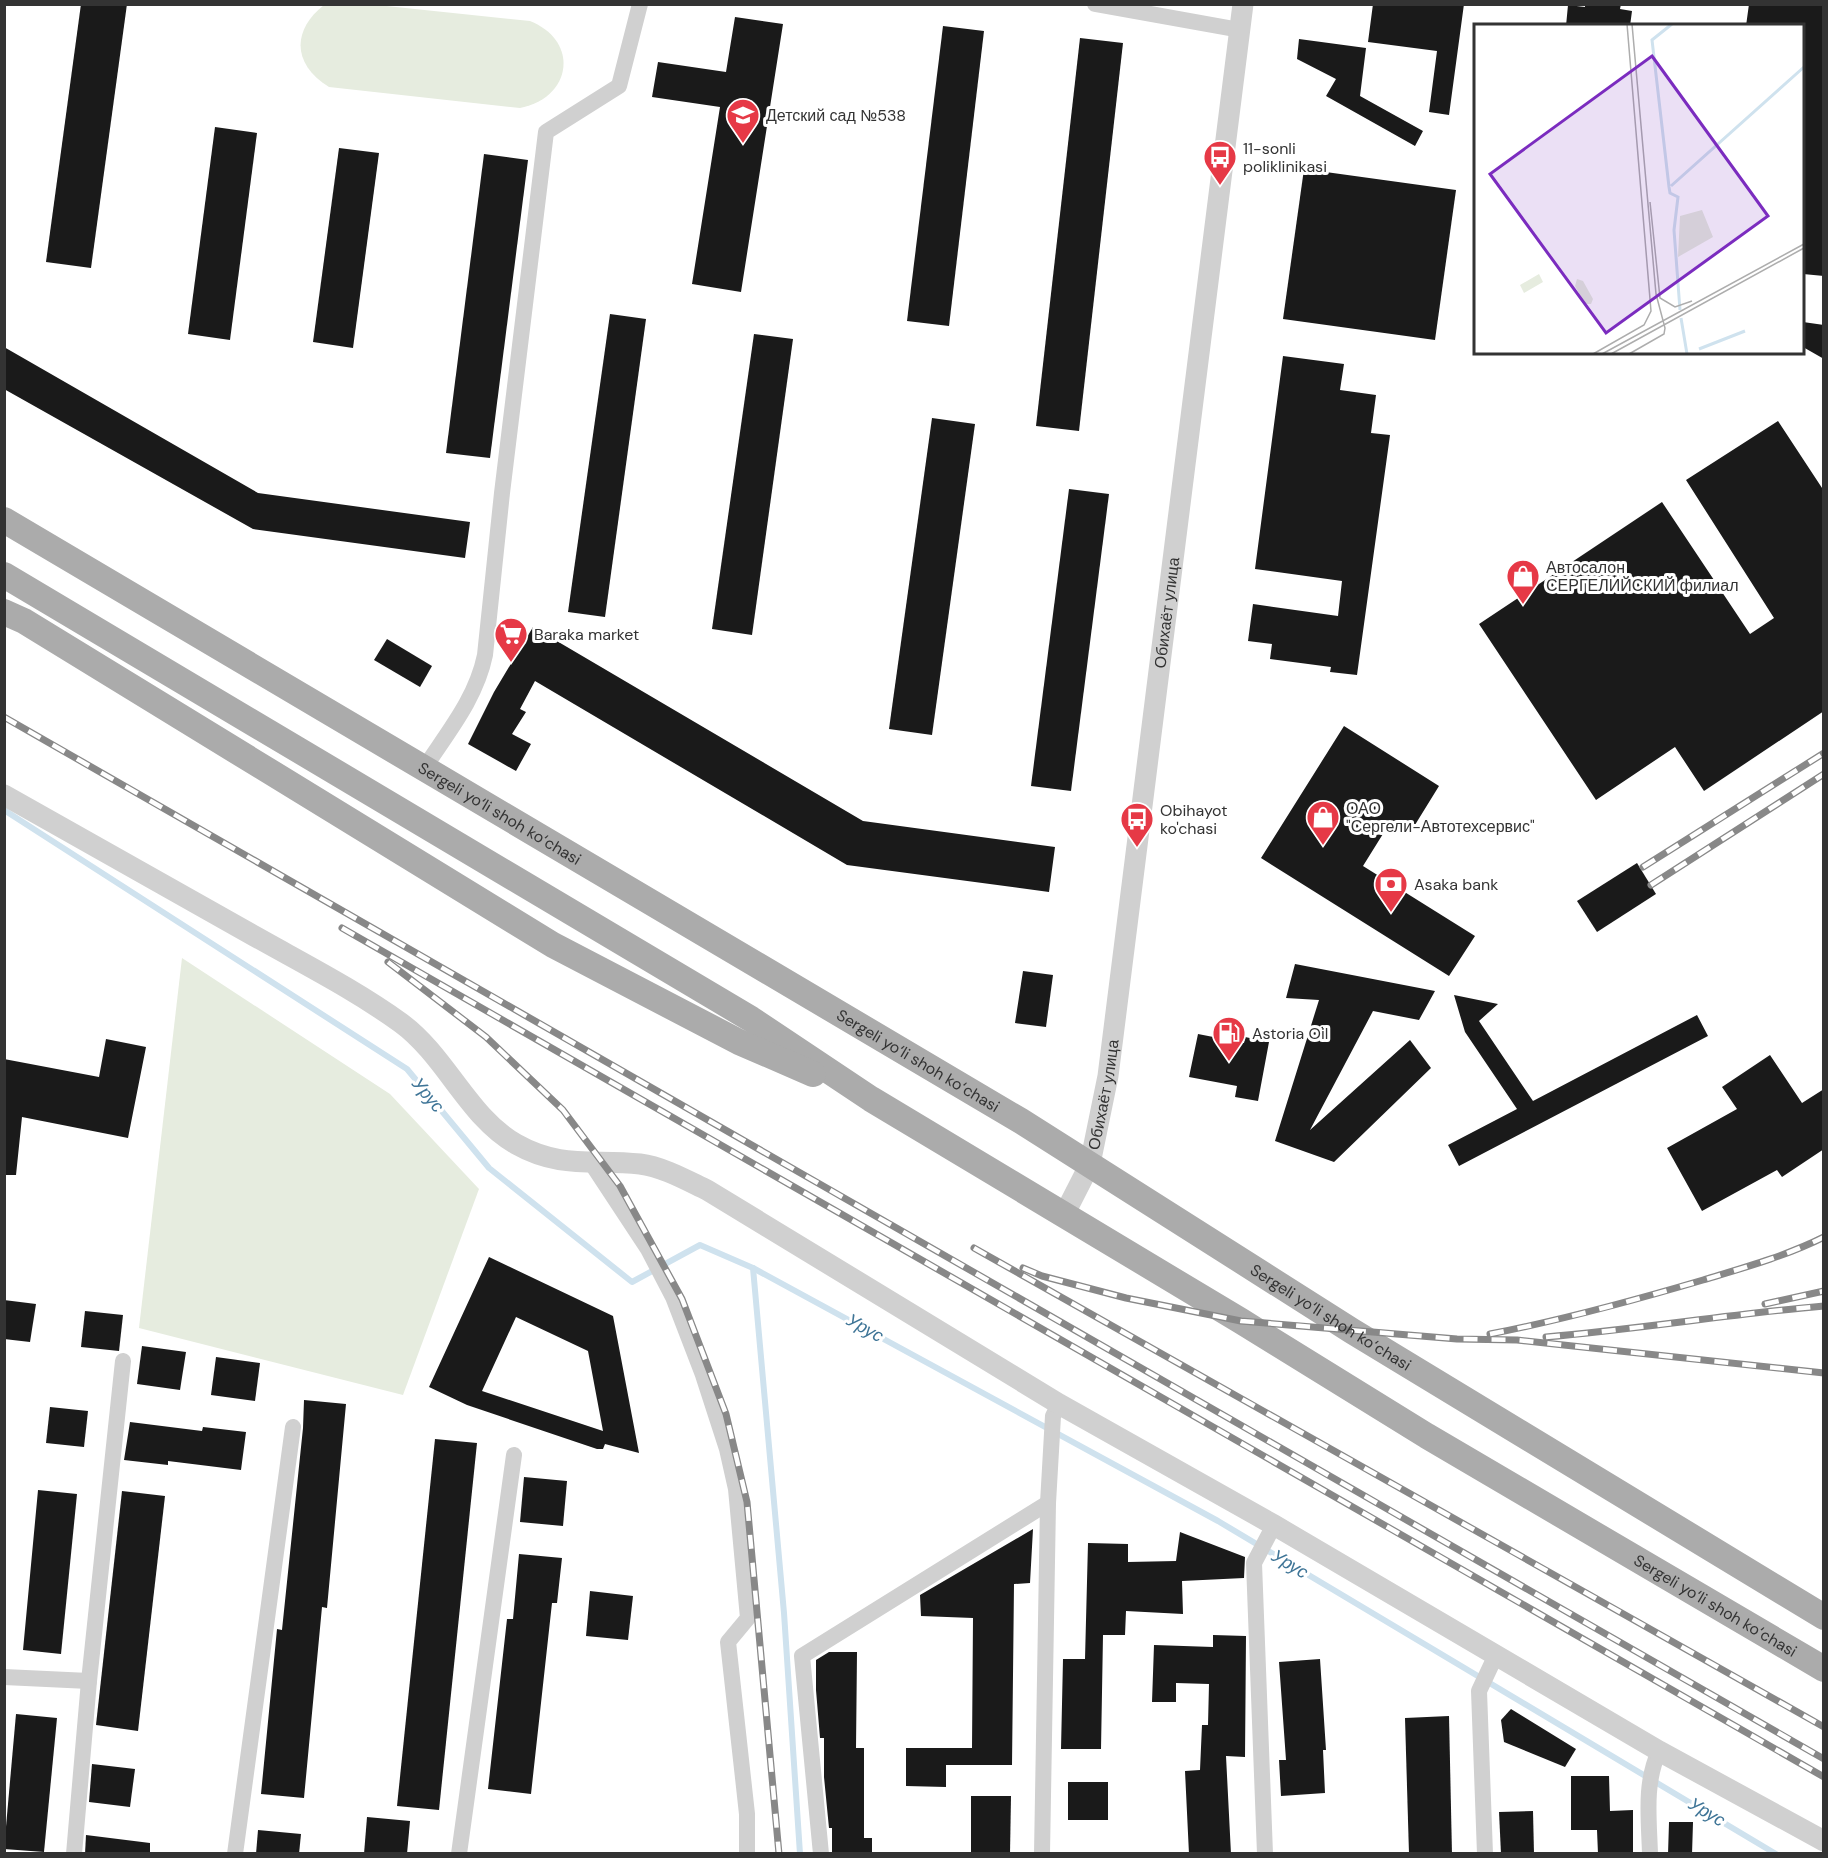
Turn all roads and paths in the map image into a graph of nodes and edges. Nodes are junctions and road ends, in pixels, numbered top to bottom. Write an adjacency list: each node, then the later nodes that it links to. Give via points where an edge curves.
1 (640, 4): 8 (street, via 619,86 546,132 485,655 480,679 469,701)
2 (1095, 4): 4 (street)
3 (1243, 4): 4 (street, Обихаёт улица)
4 (1240, 30): 12 (street, Обихаёт улица, via 1120,995 1106,1096)
5 (4, 520): 8 (main road, Sergeli yo‘li shoh ko‘chasi)
6 (4, 575): 10 (main road, Sergeli yo‘li shoh ko‘chasi, via 751,1019)
7 (4, 612): 10 (main road, via 553,945 739,1042)
8 (423, 770): 12 (main road, Sergeli yo‘li shoh ko‘chasi)
9 (4, 795): 11 (street, via 321,974 400,1023 420,1038 496,1129 515,1144 547,1158)
10 (871, 1099): 13 (main road, Sergeli yo‘li shoh ko‘chasi)
11 (592, 1164): 15 (street, via 640,1164 686,1180); 30 (street, via 648,1249 673,1297 715,1408 736,1490 748,1618 728,1642 747,1814)
12 (1090, 1164): 13 (street, Обихаёт улица); 20 (main road, Sergeli yo‘li shoh ko‘chasi, via 1352,1331)
13 (1064, 1215): 22 (main road, Sergeli yo‘li shoh ko‘chasi, via 1427,1436)
14 (123, 1360): 24 (street)
15 (1056, 1413): 18 (street); 19 (street)
16 (293, 1427): 28 (street)
17 (514, 1455): 29 (street)
18 (1048, 1503): 31 (street, via 802,1656); 32 (street)
19 (1274, 1525): 21 (street); 33 (street, via 1254,1563)
20 (1824, 1617)
21 (1495, 1657): 25 (street); 34 (street, via 1479,1691)
22 (1824, 1669)
23 (4, 1677): 24 (street)
24 (89, 1681): 27 (street)
25 (1655, 1760): 26 (street); 35 (street, via 1648,1787)
26 (1824, 1841)
27 (74, 1854)
28 (236, 1854)
29 (459, 1854)
30 (747, 1854)
31 (821, 1854)
32 (1042, 1854)
33 (1265, 1854)
34 (1485, 1854)
35 (1650, 1854)

